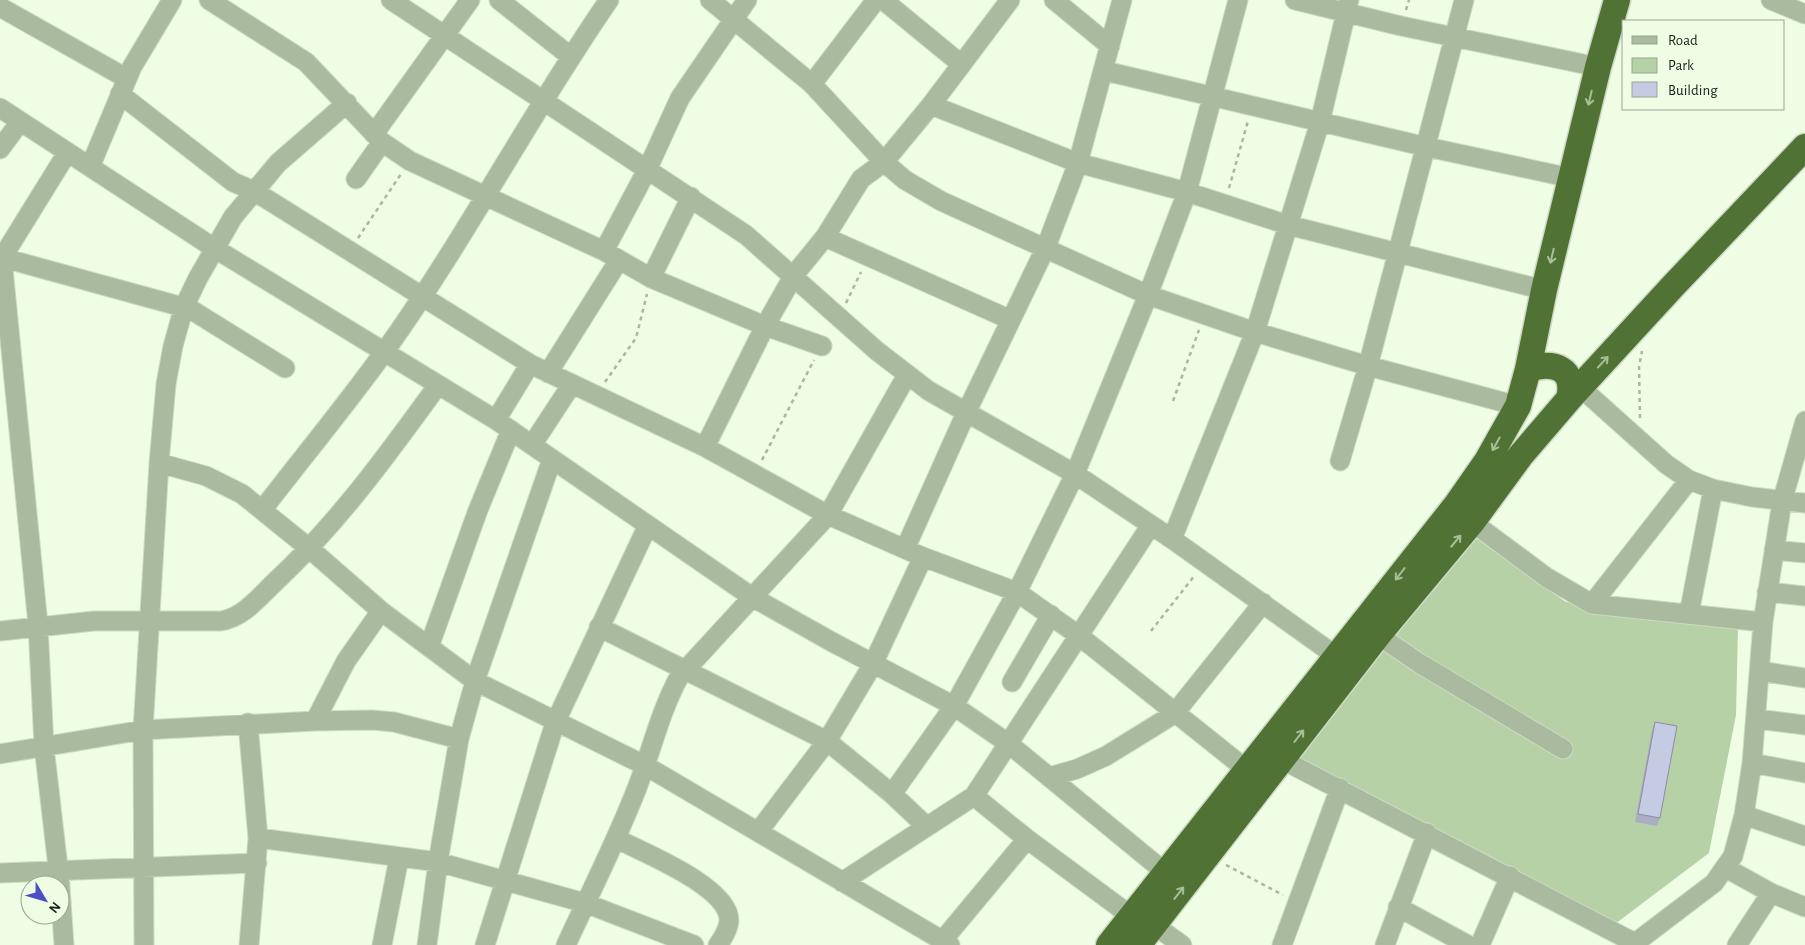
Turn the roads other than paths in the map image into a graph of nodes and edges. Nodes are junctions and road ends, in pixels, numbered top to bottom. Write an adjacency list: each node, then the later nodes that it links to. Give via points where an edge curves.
1 (172, 0): 31 (street)
2 (209, 0): 34 (street, via 306,62)
3 (391, 0): 23 (street)
4 (470, 0): 23 (street)
5 (499, 0): 26 (street)
6 (609, 0): 26 (street)
7 (710, 0): 22 (street)
8 (747, 0): 22 (street)
9 (876, 0): 30 (street)
10 (883, 0): 27 (street)
11 (1010, 0): 27 (street)
12 (1054, 0): 25 (street)
13 (1122, 0): 25 (street)
14 (1238, 0): 32 (street)
15 (1295, 0): 19 (street)
16 (1464, 0): 24 (street)
17 (1617, 0): 28 (highway)
18 (1771, 0): 21 (street)
19 (1347, 6): 24 (street); 38 (street)
20 (0, 8): 31 (street)
21 (1805, 14)
22 (734, 18): 30 (street); 47 (street, via 680,98)
23 (444, 35): 33 (street); 39 (street)
24 (1455, 37): 28 (street); 40 (street)
25 (1110, 46): 29 (street)
26 (570, 56): 33 (street)
27 (961, 64): 35 (street)
28 (1598, 67): 48 (highway, one-way to 48)
29 (1105, 70): 32 (street); 45 (street)
30 (812, 84): 44 (street)
31 (123, 86): 46 (street); 50 (street, via 219,173)
32 (1212, 97): 38 (street); 51 (street)
33 (544, 100): 47 (street); 53 (street)
34 (347, 103): 39 (street); 50 (street, via 288,154)
35 (931, 105): 44 (street); 45 (street)
36 (0, 108): 37 (street)
37 (20, 122): 42 (street); 43 (street)
38 (1320, 122): 40 (street); 54 (street)
39 (378, 138): 49 (street); 53 (street, via 410,161)
40 (1427, 147): 48 (street); 58 (street)
41 (1805, 147): 80 (highway, one-way to 41)
42 (0, 149)
43 (67, 153): 46 (street); 60 (street)
44 (884, 162): 55 (street, via 861,179); 56 (street, via 927,194)
45 (1078, 163): 51 (street); 56 (street)
46 (90, 167): 57 (street)
47 (648, 170): 52 (street); 59 (street)
48 (1571, 178): 63 (highway, one-way to 63)
49 (356, 179)
50 (254, 191): 57 (street); 65 (street)
51 (1186, 192): 54 (street); 64 (street)
52 (691, 197): 61 (street, via 746,235); 62 (street)
53 (484, 198): 59 (street); 65 (street)
54 (1288, 225): 58 (street); 69 (street)
55 (825, 237): 61 (street); 67 (street)
56 (1046, 247): 64 (street); 67 (street)
57 (214, 248): 66 (street); 71 (street)
58 (1398, 254): 63 (street); 73 (street)
59 (611, 256): 62 (street); 76 (street)
60 (1, 257): 66 (street); 117 (street)
61 (794, 275): 68 (street); 77 (street)
62 (651, 278): 68 (street)
63 (1544, 290): 75 (highway)
64 (1148, 296): 69 (street); 90 (street)
65 (420, 298): 71 (street); 72 (street)
66 (184, 307): 74 (street); 89 (street, via 166,384)
67 (1011, 320): 82 (street)
68 (765, 326): 70 (street); 86 (street)
69 (1255, 332): 73 (street); 100 (street)
70 (822, 346)
71 (385, 351): 79 (street); 95 (street)
72 (530, 364): 76 (street); 84 (street)
73 (1368, 366): 81 (street); 88 (street)
74 (285, 368)
75 (1528, 369): 80 (highway, via 1541,365 1559,368 1569,376); 81 (highway)
76 (548, 373): 78 (street)
77 (907, 375): 82 (street); 96 (street)
78 (572, 384): 85 (street); 86 (street)
79 (438, 385): 84 (street); 101 (street, via 366,482)
80 (1574, 393): 91 (street); 97 (highway, via 1521,455)
81 (1518, 406): 123 (highway, one-way to 123, via 1487,461 1457,504)
82 (966, 413): 90 (street); 102 (street)
83 (1805, 422): 93 (street)
84 (504, 425): 85 (street); 122 (street, via 475,519)
85 (532, 445): 87 (street)
86 (705, 447): 96 (street)
87 (552, 459): 98 (street); 128 (street)
88 (1340, 461)
89 (159, 463): 95 (street, via 220,482); 115 (street)
90 (1075, 474): 99 (street); 106 (street)
91 (1689, 480): 92 (street); 111 (street)
92 (1713, 488): 93 (street); 113 (street)
93 (1782, 502): 94 (street); 103 (street)
94 (1805, 503)
95 (262, 510): 101 (street)
96 (828, 515): 102 (street); 109 (street)
97 (1472, 522): 111 (street, via 1546,577); 121 (highway, one-way to 97)
98 (648, 525): 109 (street); 118 (street)
99 (1151, 525): 100 (street); 120 (street)
100 (1172, 539): 110 (street)
101 (310, 549): 112 (street); 115 (street, via 248,608 229,620)
102 (905, 549): 105 (street)
103 (1774, 550): 104 (street); 107 (street)
104 (1805, 552)
105 (923, 557): 106 (street); 124 (street)
106 (1017, 592): 114 (street); 130 (street)
107 (1767, 592): 108 (street); 116 (street)
108 (1805, 596)
109 (752, 597): 124 (street); 125 (street)
110 (1263, 603): 123 (street); 131 (street)
111 (1592, 604): 113 (street)
112 (381, 611): 122 (street); 133 (street, via 346,661)
113 (1689, 614): 116 (street)
114 (1051, 616): 120 (street); 129 (street)
115 (149, 619): 117 (street); 137 (street)
116 (1763, 622): 126 (street)
117 (38, 625): 119 (street); 141 (street)
118 (599, 627): 125 (street); 134 (street)
119 (0, 631)
120 (1078, 635): 131 (street); 140 (street)
121 (1378, 635): 142 (street); 144 (highway, one-way to 121)
122 (429, 647): 128 (street)
123 (1336, 656): 147 (highway)
124 (873, 664): 130 (street); 139 (street)
125 (685, 670): 139 (street); 146 (street, via 668,700)
126 (1760, 672): 127 (street); 132 (street)
127 (1805, 678)
128 (475, 682): 134 (street); 138 (street)
129 (1012, 682)
130 (954, 706): 140 (street); 151 (street)
131 (1174, 714): 147 (street); 149 (street, via 1106,756)
132 (1756, 719): 136 (street); 145 (street)
133 (315, 721): 135 (street); 138 (street, via 394,722)
134 (555, 723): 146 (street); 172 (street)
135 (248, 724): 137 (street); 158 (street)
136 (1805, 725)
137 (143, 730): 141 (street); 164 (street)
138 (459, 739): 162 (street)
139 (826, 741): 151 (street); 155 (street)
140 (1009, 744): 149 (street); 152 (street)
141 (44, 746): 143 (street); 168 (street)
142 (1562, 749)
143 (0, 754)
144 (1281, 759): 150 (street); 179 (highway, one-way to 144, via 1207,856)
145 (1752, 763): 148 (street); 153 (street)
146 (646, 766): 155 (street); 159 (street)
147 (1246, 770): 167 (highway)
148 (1805, 773)
149 (1049, 777): 167 (street)
150 (1340, 788): 156 (street); 193 (street)
151 (892, 794): 154 (street)
152 (974, 796): 154 (street); 160 (street)
153 (1744, 815): 157 (street); 165 (street, via 1733,856)
154 (926, 826): 173 (street)
155 (758, 832): 173 (street)
156 (1428, 833): 170 (street); 176 (street)
157 (1805, 836)
158 (258, 838): 161 (street); 163 (street)
159 (617, 839): 175 (street); 190 (street, via 718,896 725,905 729,920)
160 (1027, 839): 179 (street); 180 (street)
161 (399, 858): 162 (street); 185 (street)
162 (438, 862): 172 (street); 186 (street)
163 (257, 863): 164 (street); 184 (street)
164 (144, 868): 171 (street); 183 (street)
165 (1726, 868): 174 (street); 181 (street, via 1714,883)
166 (0, 873): 169 (street)
167 (1166, 873): 179 (highway)
168 (58, 875)
169 (20, 876)
170 (1510, 876): 181 (street); 196 (street)
171 (70, 879)
172 (507, 880): 175 (street); 187 (street)
173 (842, 882): 180 (street)
174 (1770, 893): 177 (street); 197 (street)
175 (585, 903): 188 (street); 189 (street)
176 (1398, 907): 194 (street); 195 (street)
177 (1805, 907)
178 (62, 925): 182 (street)
179 (1141, 929): 191 (highway); 192 (street)
180 (947, 943)
181 (1635, 944)
182 (64, 945)
183 (144, 945)
184 (248, 945)
185 (382, 945)
186 (427, 945)
187 (485, 945)
188 (566, 945)
189 (694, 945)
190 (718, 945)
191 (1109, 945)
192 (1182, 945)
193 (1282, 945)
194 (1385, 945)
195 (1468, 945)
196 (1480, 945)
197 (1737, 945)

